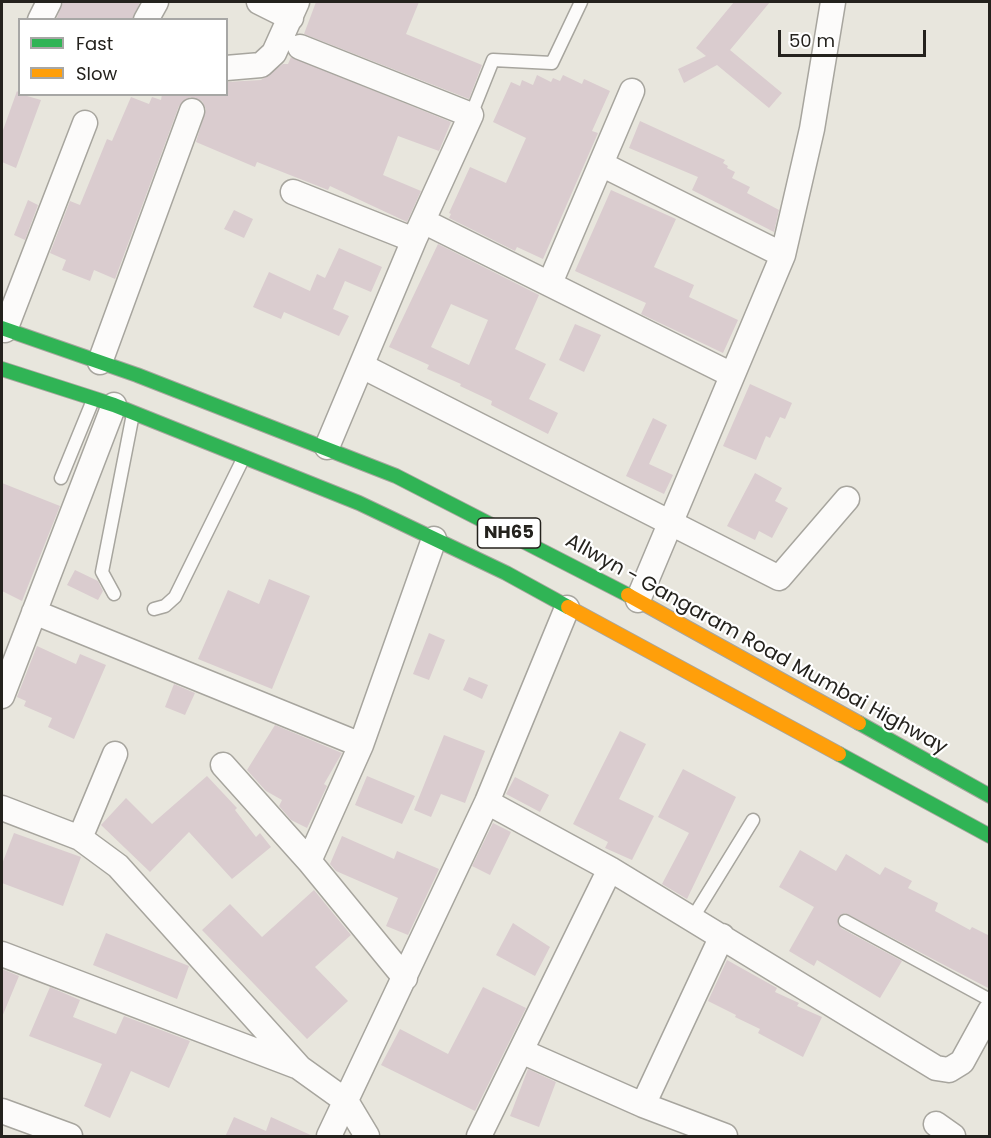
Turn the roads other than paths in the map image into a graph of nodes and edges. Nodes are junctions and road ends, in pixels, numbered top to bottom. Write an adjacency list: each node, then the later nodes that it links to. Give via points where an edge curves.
1 (49, 2): 7 (street)
2 (156, 2): 8 (street)
3 (259, 2): 6 (street)
4 (581, 2): 13 (lane, via 552,63 493,60)
5 (832, 3): 18 (street, via 812,129)
6 (294, 10): 10 (street, via 274,53 261,64)
7 (41, 18)
8 (147, 18)
9 (300, 46): 13 (street)
10 (228, 68)
11 (632, 91): 15 (street)
12 (192, 111): 21 (street)
13 (471, 115): 17 (street)
14 (85, 123): 20 (street)
15 (601, 164): 18 (street); 19 (street)
16 (293, 192): 17 (street)
17 (420, 231): 19 (street); 22 (street)
18 (783, 255): 24 (street)
19 (550, 283): 24 (street)
20 (3, 329): 21 (highway, Allwyn - Gangaram Road Mumbai Highway / NH65)
21 (100, 362): 26 (highway, Allwyn - Gangaram Road Mumbai Highway / NH65)
22 (362, 366): 26 (street); 30 (street)
23 (2, 369): 25 (highway, NH65)
24 (732, 375): 30 (street)
25 (113, 405): 27 (highway, NH65); 28 (lane); 32 (lane, via 102,572); 36 (street)
26 (327, 447): 33 (highway, Allwyn - Gangaram Road Mumbai Highway / NH65, via 396,476)
27 (245, 455): 31 (highway, NH65); 35 (lane, via 175,597)
28 (61, 478)
29 (847, 499): 30 (street, via 779,578)
30 (670, 522): 33 (street)
31 (434, 539): 34 (highway, NH65); 38 (street)
32 (114, 594)
33 (638, 600): 41 (highway, Allwyn - Gangaram Road Mumbai Highway / NH65)
34 (567, 608): 42 (street); 45 (highway, NH65)
35 (154, 609)
36 (34, 612): 37 (street); 38 (street)
37 (2, 696)
38 (361, 745): 47 (street)
39 (115, 754): 46 (street)
40 (223, 765): 47 (street)
41 (990, 796)
42 (487, 802): 48 (street); 53 (street)
43 (2, 808): 46 (street)
44 (753, 820): 49 (lane)
45 (990, 836)
46 (80, 838): 57 (street, via 118,866)
47 (309, 861): 53 (street)
48 (610, 869): 49 (street); 56 (street)
49 (692, 918): 51 (street)
50 (845, 921): 54 (lane)
51 (722, 936): 55 (street, via 936,1068 949,1070 962,1062); 59 (street)
52 (2, 954): 57 (street)
53 (405, 978): 58 (street)
54 (990, 1000)
55 (990, 1011)
56 (521, 1051): 59 (street); 64 (street)
57 (300, 1068): 58 (street)
58 (346, 1101): 61 (street); 63 (street)
59 (643, 1105): 65 (street)
60 (2, 1111): 62 (street)
61 (370, 1135)
62 (70, 1137)
63 (329, 1137)
64 (478, 1137)
65 (725, 1137)

